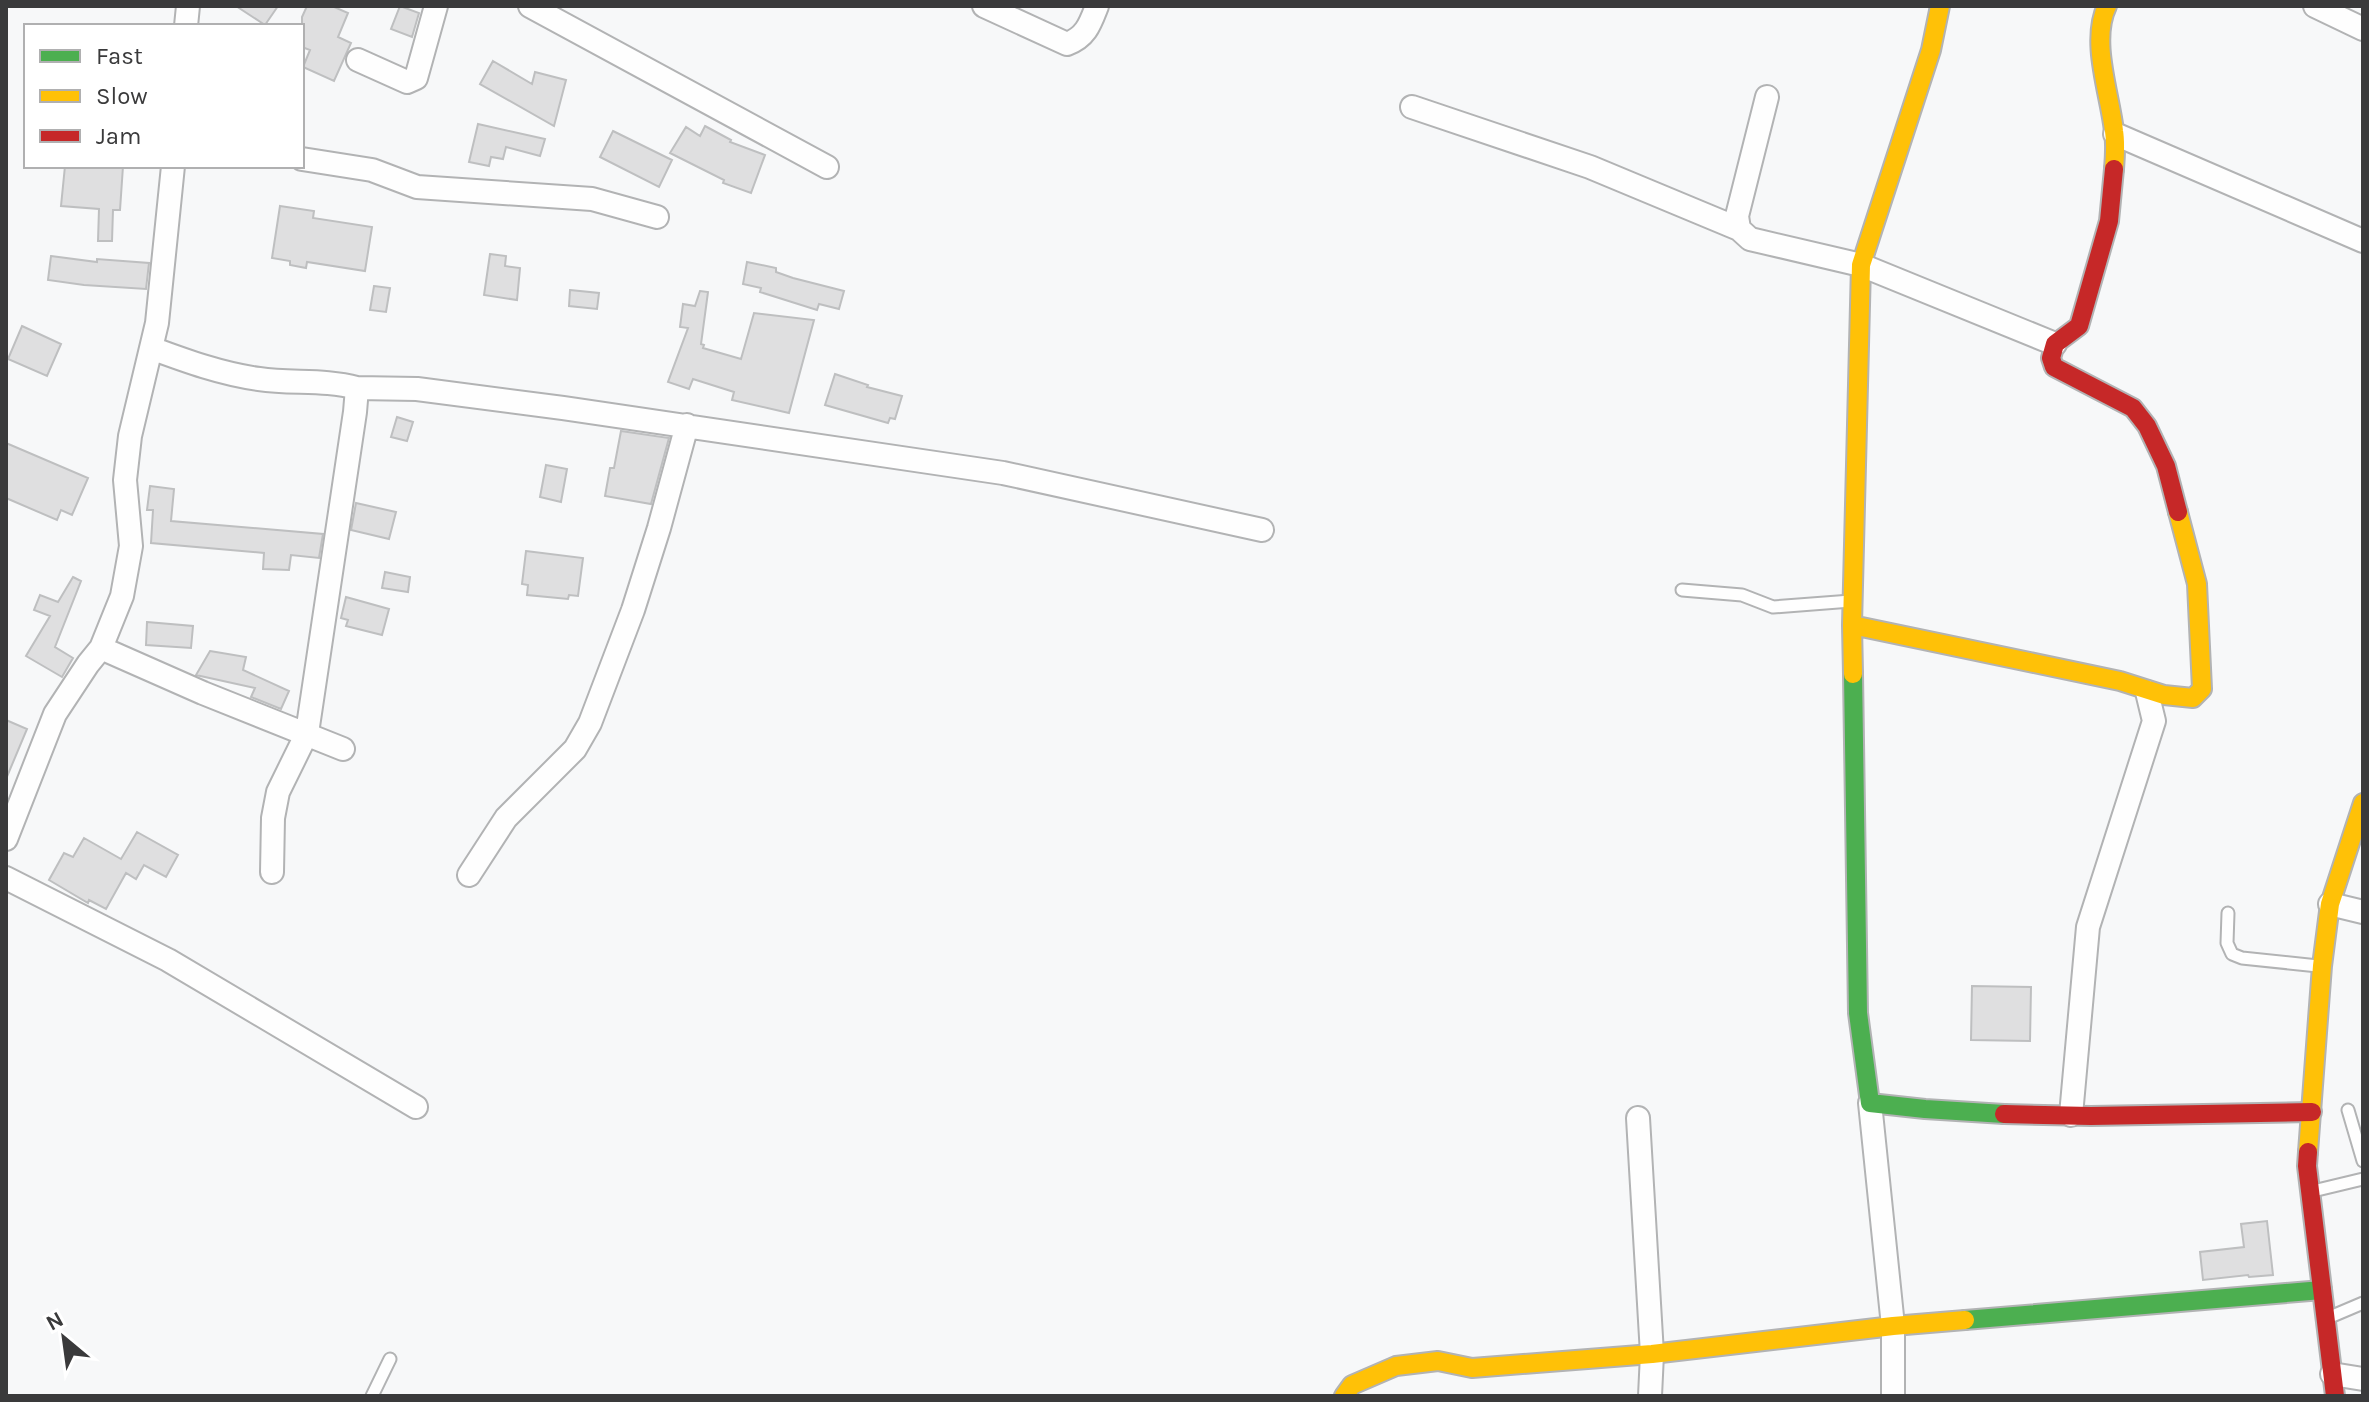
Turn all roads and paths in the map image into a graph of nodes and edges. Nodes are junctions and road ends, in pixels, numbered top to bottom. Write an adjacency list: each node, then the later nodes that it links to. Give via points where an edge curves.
1 (436, 6): 9 (street, via 416,78 407,82)
2 (530, 6): 14 (street)
3 (984, 6): 4 (street, via 1067,44 1079,40)
4 (1097, 6)
5 (1940, 6): 19 (street, via 1931,50)
6 (2107, 6): 12 (street, via 2101,57)
7 (2315, 6): 8 (street)
8 (2363, 29)
9 (358, 60)
10 (1767, 97): 17 (street, via 1737,216)
11 (1412, 107): 17 (street, via 1590,167)
12 (2115, 134): 18 (street); 20 (street, via 2109,221 2079,326)
13 (304, 159): 16 (street, via 372,170 417,187 592,199)
14 (827, 167)
15 (173, 168): 21 (street)
16 (657, 217)
17 (1739, 229): 19 (street, via 1750,239)
18 (2363, 241)
19 (1861, 265): 20 (street); 26 (street)
20 (2055, 344): 29 (street, via 2054,367 2133,408 2147,426 2176,501 2197,584 2202,689 2193,698)
21 (151, 348): 22 (street, via 258,379 329,381); 28 (street, via 125,480 131,546 122,596)
22 (357, 388): 23 (street, via 417,389); 30 (street)
23 (687, 425): 24 (street, via 1003,473); 35 (street, via 633,610 590,723 575,749 506,818)
24 (1262, 530)
25 (1682, 590): 26 (lane, via 1742,595 1773,607)
26 (1852, 601): 27 (street)
27 (1852, 625): 29 (street, via 2120,681); 41 (street, via 1858,1013)
28 (101, 648): 30 (street); 33 (street, via 55,714)
29 (2147, 692): 45 (street, via 2154,721 2088,927)
30 (307, 733): 31 (street); 34 (street, via 278,792)
31 (343, 749)
32 (2363, 803): 37 (street)
33 (6, 839)
34 (272, 872)
35 (469, 875)
36 (6, 878): 42 (street, via 168,960)
37 (2330, 904): 38 (street); 40 (street)
38 (2363, 912)
39 (2228, 913): 40 (lane, via 2232,954)
40 (2322, 966): 44 (street)
41 (1870, 1103): 45 (street, via 1925,1111); 53 (street)
42 (416, 1107)
43 (2348, 1110): 47 (lane)
44 (2312, 1112): 45 (street); 49 (street, via 2307,1166)
45 (2071, 1115)
46 (1638, 1118): 54 (street)
47 (2363, 1161)
48 (2363, 1179): 49 (lane)
49 (2311, 1192): 50 (street)
50 (2322, 1290): 52 (street); 53 (street)
51 (2363, 1303): 52 (lane)
52 (2326, 1319): 57 (street)
53 (1893, 1326): 54 (street); 61 (street)
54 (1652, 1354): 59 (street, via 1472,1368 1438,1361 1396,1366 1352,1385); 60 (street)
55 (390, 1359): 58 (lane)
56 (2363, 1379): 57 (street)
57 (2334, 1385)
58 (372, 1396)
59 (1344, 1396)
60 (1650, 1396)
61 (1893, 1396)

